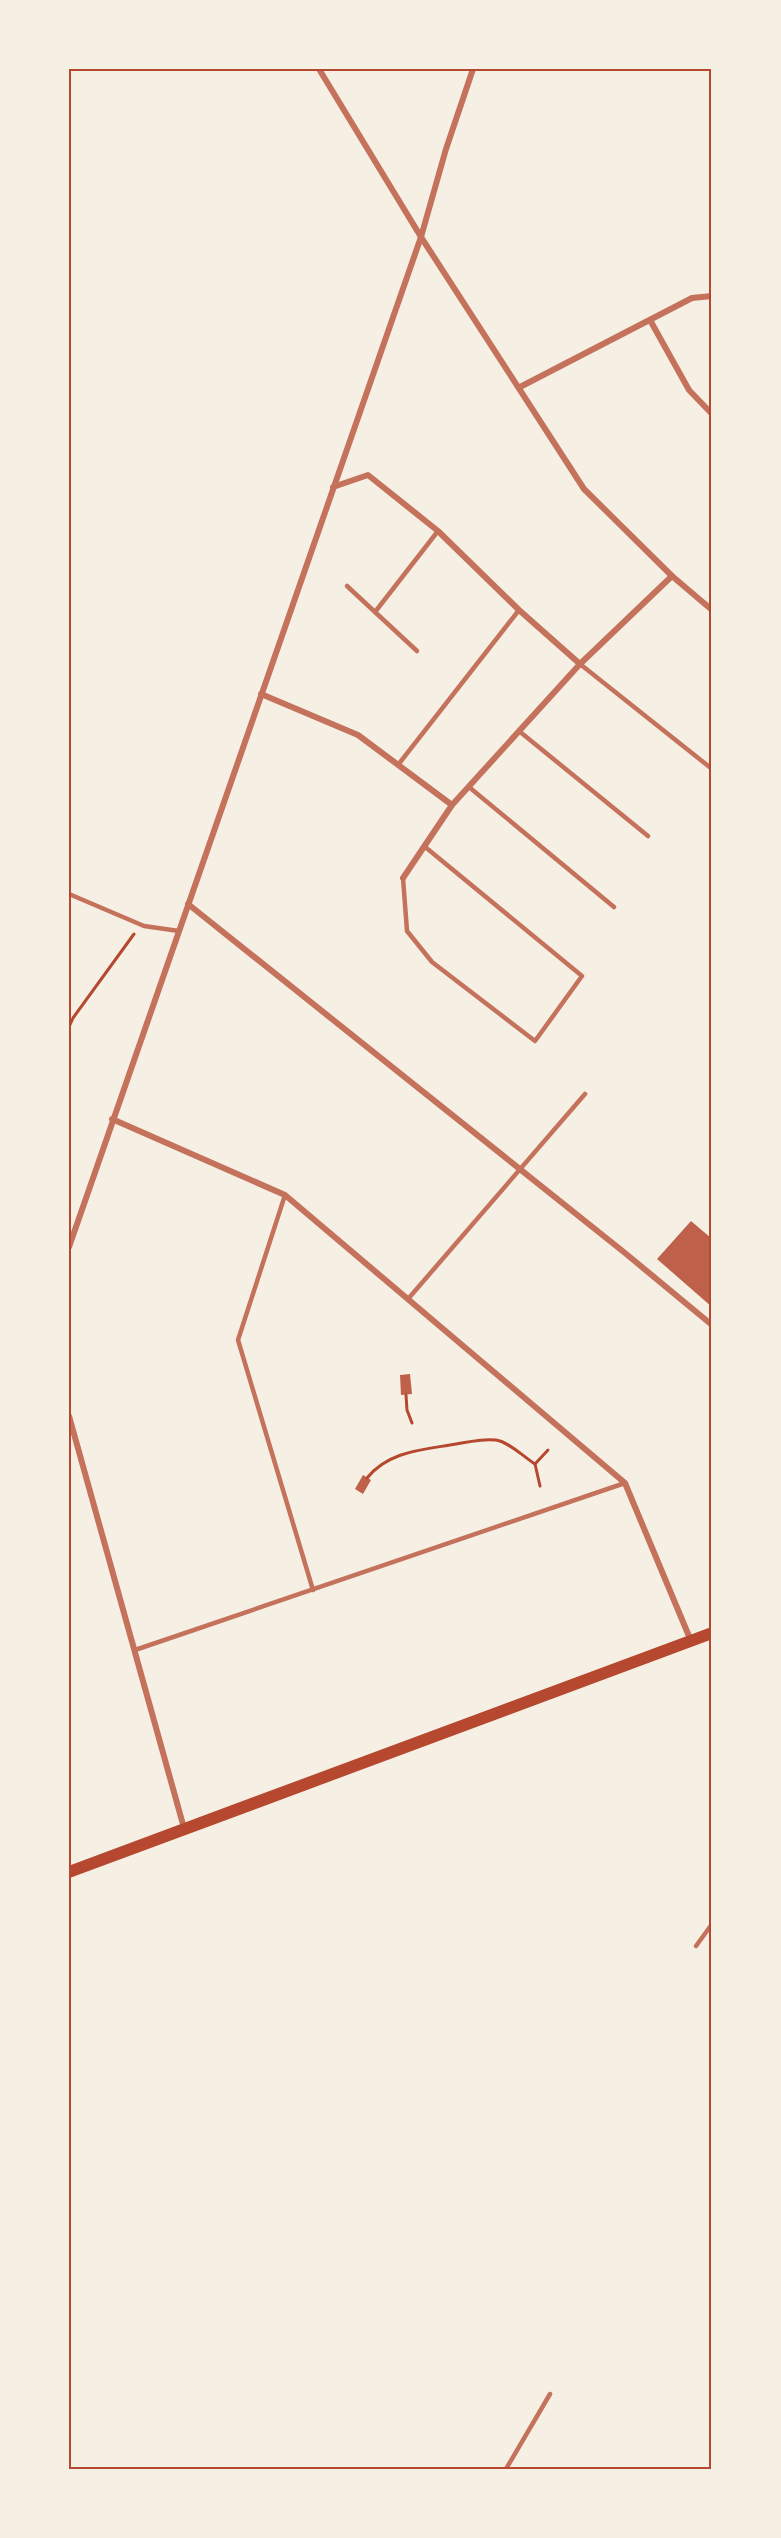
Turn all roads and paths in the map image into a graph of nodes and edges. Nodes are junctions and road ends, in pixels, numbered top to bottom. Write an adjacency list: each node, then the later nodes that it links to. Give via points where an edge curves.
1 (319, 69): 3 (street)
2 (473, 69): 3 (street)
3 (421, 237): 6 (street); 8 (street)
4 (712, 296): 5 (street, via 692,298)
5 (650, 320): 6 (street); 7 (street, via 689,390)
6 (520, 387): 10 (street, via 584,489)
7 (712, 414)
8 (333, 487): 9 (street, via 368,475); 17 (street)
9 (438, 531): 12 (street); 14 (lane)
10 (672, 576): 13 (street); 16 (street)
11 (347, 586): 14 (lane)
12 (519, 610): 16 (street); 19 (lane)
13 (712, 610)
14 (375, 612): 15 (lane)
15 (417, 651)
16 (580, 664): 18 (street); 20 (lane)
17 (261, 694): 19 (street, via 358,735); 27 (street)
18 (519, 731): 21 (street); 23 (lane)
19 (398, 765): 22 (street)
20 (712, 769)
21 (469, 787): 22 (street); 28 (lane)
22 (452, 805): 24 (street)
23 (648, 836)
24 (424, 846): 25 (street); 25 (lane, via 582,976 536,1041 432,962 407,931)
25 (403, 878)
26 (69, 894): 29 (lane)
27 (188, 904): 30 (street); 34 (street)
28 (614, 906)
29 (141, 925): 30 (lane); 31 (path)
30 (179, 931): 33 (street)
31 (69, 1027)
32 (585, 1094): 34 (lane)
33 (112, 1119): 35 (street); 36 (street)
34 (519, 1169): 37 (lane); 38 (street)
35 (285, 1195): 37 (street); 47 (lane, via 238,1340)
36 (69, 1247)
37 (408, 1299): 45 (street)
38 (712, 1326)
39 (406, 1395): 41 (path)
40 (69, 1416): 50 (street)
41 (412, 1423)
42 (548, 1450): 43 (path)
43 (535, 1464): 44 (path, via 498,1440 471,1440 415,1453 408,1451 380,1464); 46 (path)
44 (367, 1478)
45 (625, 1483): 47 (lane); 49 (street)
46 (540, 1486)
47 (313, 1590): 50 (lane)
48 (712, 1633): 49 (main road)
49 (691, 1641): 51 (main road)
50 (135, 1650): 51 (street)
51 (184, 1828): 52 (main road)
52 (69, 1872)
53 (712, 1924): 54 (lane)
54 (696, 1946)
55 (550, 2394): 56 (lane)
56 (506, 2469)

